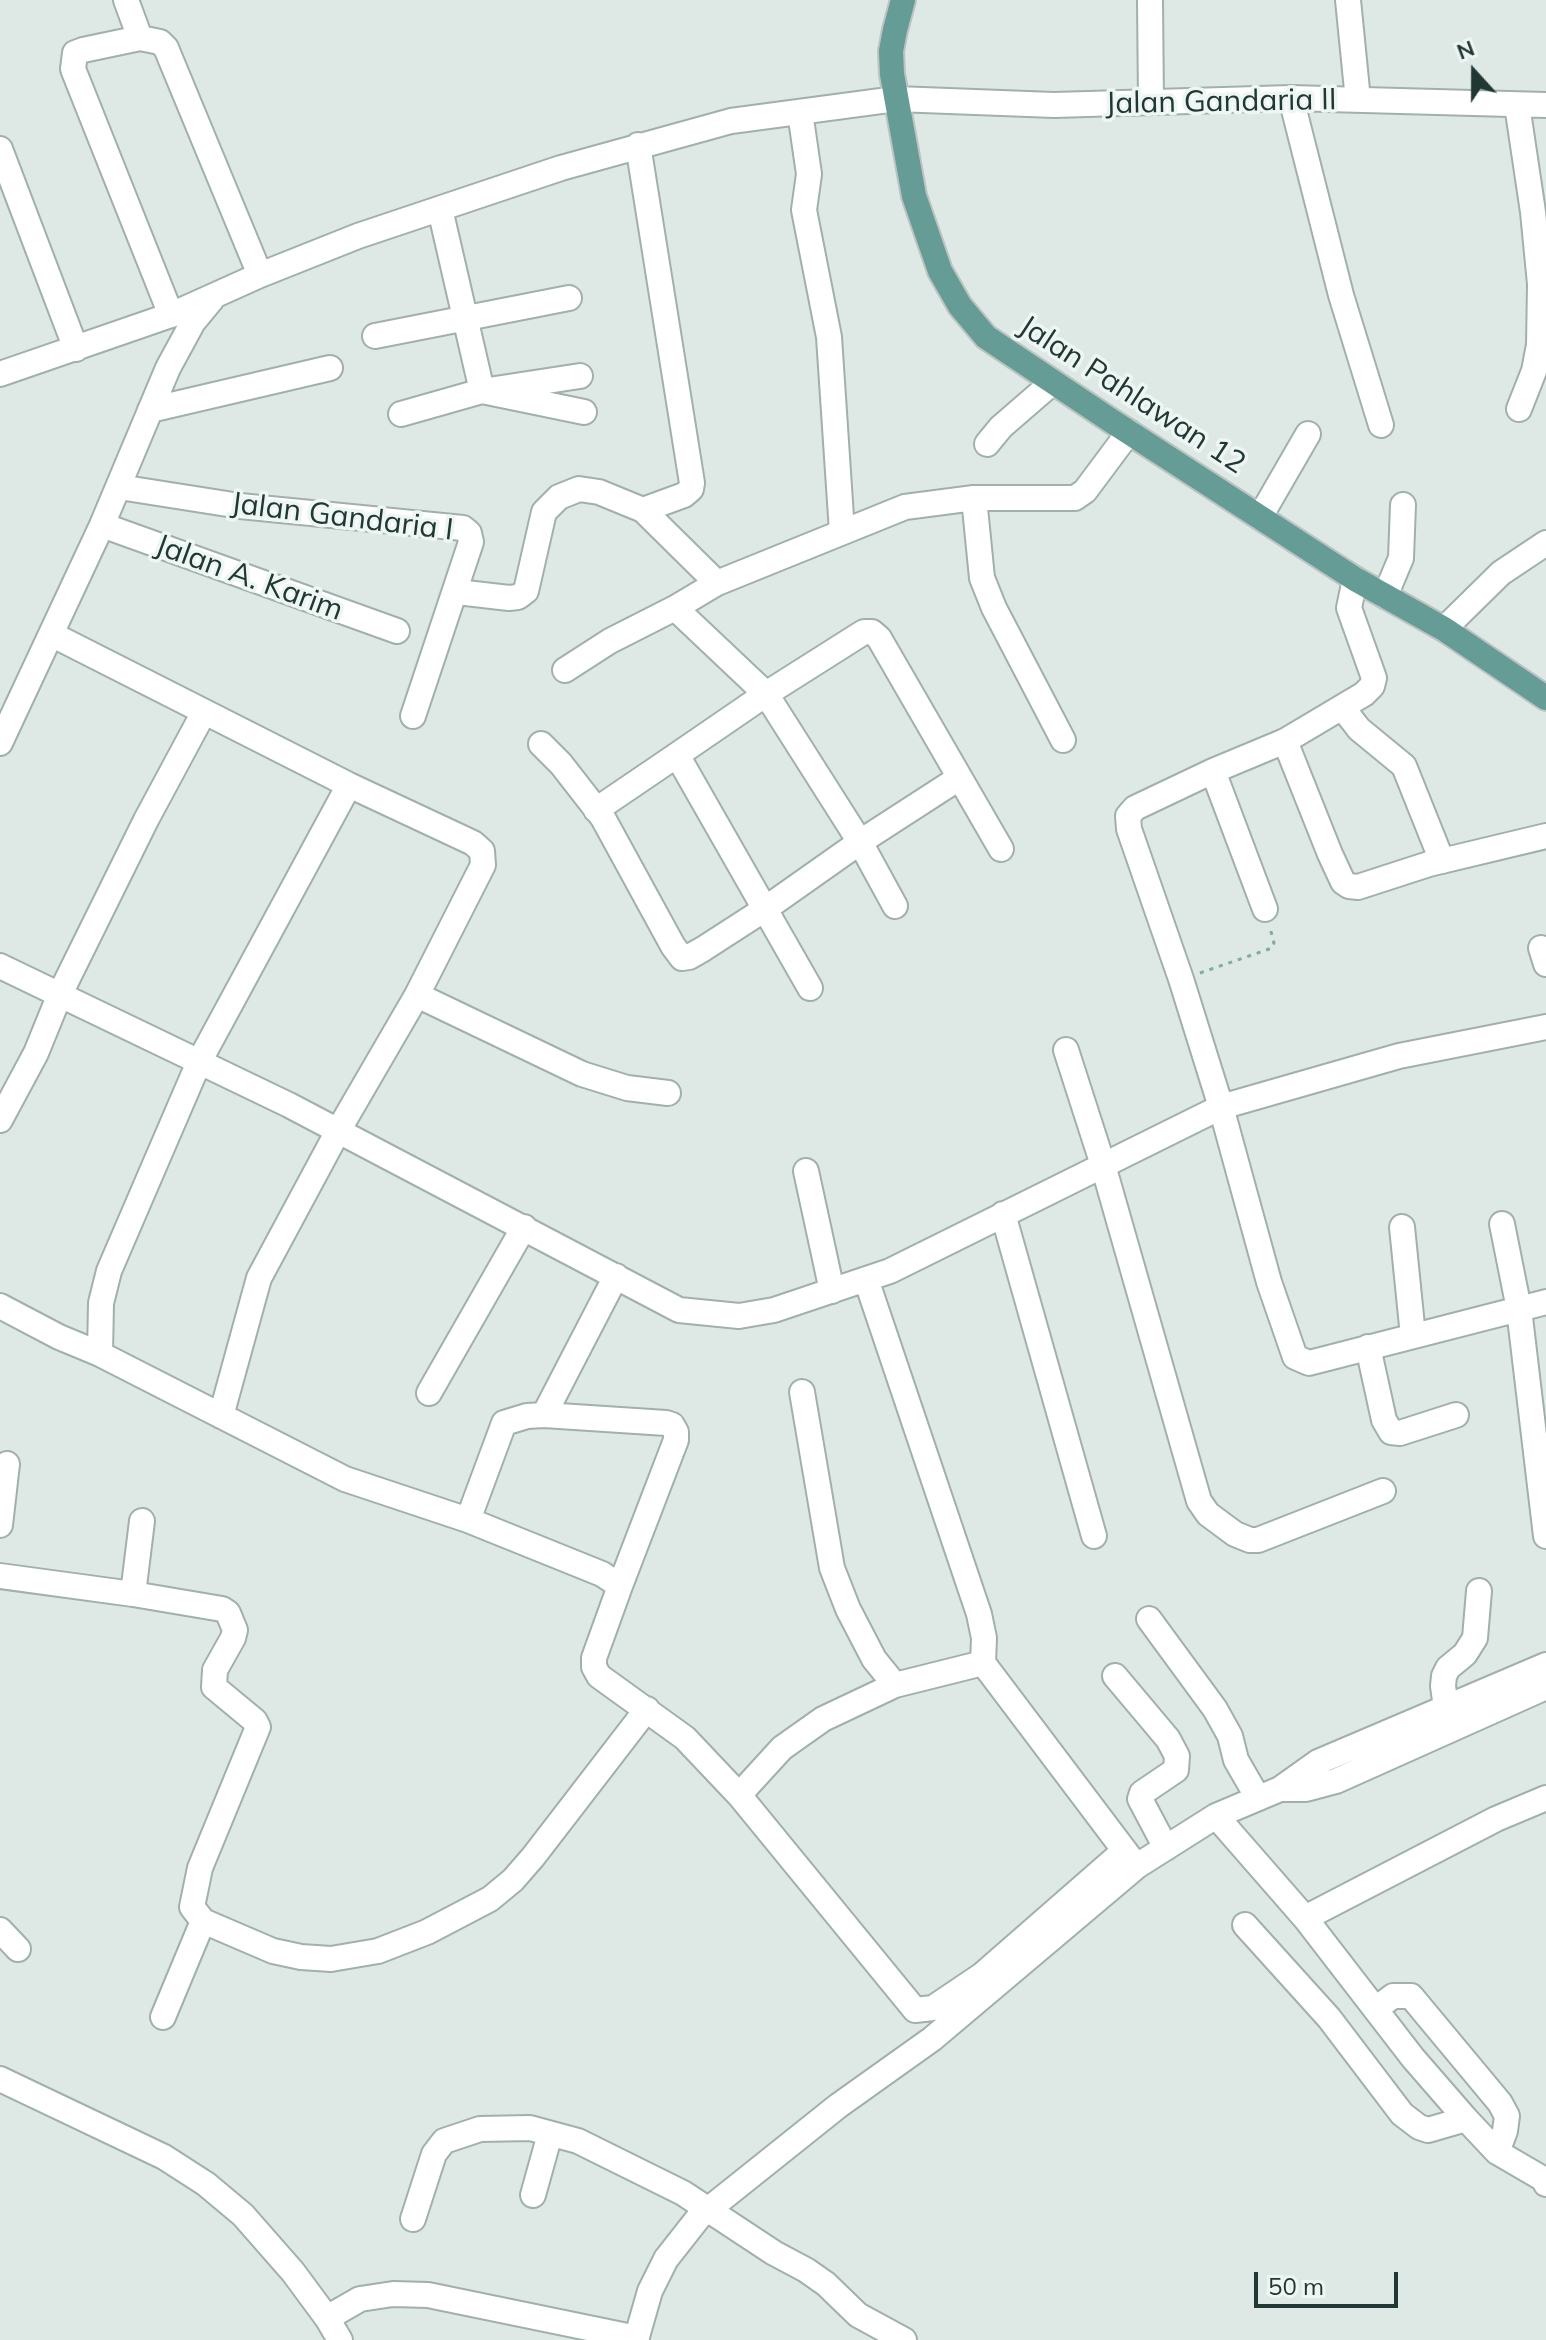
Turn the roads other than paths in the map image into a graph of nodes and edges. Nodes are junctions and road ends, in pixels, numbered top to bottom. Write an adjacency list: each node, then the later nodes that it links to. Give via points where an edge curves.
1 (126, 0): 5 (street)
2 (903, 0): 7 (main road, Jalan Pahlawan 12, via 891,51)
3 (1150, 0): 9 (street)
4 (1348, 0): 8 (street)
5 (140, 38): 17 (street, via 160,42 171,55); 21 (street, via 75,53 73,69)
6 (1291, 98): 8 (street, Jalan Gandaria II); 9 (street, Jalan Gandaria II); 34 (street, via 1341,295)
7 (896, 99): 9 (street, Jalan Gandaria II, via 1054,105); 12 (street, Jalan Gandaria II); 28 (main road, Jalan Pahlawan 12, via 914,196 940,271 986,337)
8 (1358, 100): 10 (street, Jalan Gandaria II)
9 (1151, 102)
10 (1517, 105): 11 (street, Jalan Gandaria II); 20 (street)
11 (1546, 105)
12 (800, 112): 13 (street, Jalan Gandaria II, via 731,121); 44 (street, via 809,174 804,210 829,337)
13 (638, 145): 15 (street, Jalan Gandaria II); 41 (street, via 692,483 684,495)
14 (0, 149): 16 (street)
15 (440, 209): 17 (street, Jalan Gandaria II); 22 (street)
16 (11, 216): 24 (street)
17 (260, 275): 18 (street, Jalan Gandaria II)
18 (214, 297): 21 (street, Jalan Gandaria II); 31 (street, via 179,345)
19 (569, 298): 22 (street)
20 (1543, 306): 30 (street, via 1534,371)
21 (171, 315): 24 (street, Jalan Gandaria II)
22 (465, 317): 23 (street); 29 (street)
23 (375, 336)
24 (76, 349): 26 (street, Jalan Gandaria II)
25 (330, 368): 31 (street)
26 (0, 374)
27 (580, 376): 29 (street)
28 (1053, 382): 35 (main road, Jalan Pahlawan 12); 37 (street)
29 (482, 391): 32 (street); 33 (street)
30 (1519, 409)
31 (150, 410): 38 (street)
32 (584, 412)
33 (401, 414)
34 (1381, 425)
35 (1129, 432): 39 (street, via 1075,498); 42 (main road, Jalan Pahlawan 12)
36 (1308, 434): 42 (street)
37 (987, 444)
38 (119, 487): 43 (street); 48 (street, Jalan Gandaria I, via 240,506 463,528 471,542)
39 (974, 498): 44 (street, via 905,507); 60 (street, via 982,578)
40 (1403, 505): 49 (street, via 1401,558)
41 (643, 510): 47 (street); 48 (street, via 590,489 569,492 544,512 526,591 509,598)
42 (1260, 517): 46 (main road, Jalan Pahlawan 12)
43 (102, 525): 52 (street, Jalan A. Karim); 53 (street)
44 (842, 532): 47 (street)
45 (1546, 543): 51 (street, via 1501,573)
46 (1355, 579): 49 (main road, Jalan Pahlawan 12); 57 (street, via 1349,608 1374,678 1364,694)
47 (717, 583): 50 (street)
48 (457, 592): 59 (street, Jalan Gandaria I)
49 (1385, 596): 51 (main road, Jalan Pahlawan 12)
50 (675, 608): 54 (street); 55 (street)
51 (1444, 629): 56 (main road, Jalan Pahlawan 12)
52 (397, 631)
53 (51, 634): 58 (street); 62 (street)
54 (565, 670)
55 (766, 694): 64 (street); 66 (street, via 864,632 872,632); 70 (street)
56 (1546, 698)
57 (1342, 707): 61 (street); 72 (street, via 1409,772)
58 (204, 712): 67 (street); 78 (street)
59 (413, 716)
60 (1063, 740)
61 (1285, 741): 65 (street); 72 (street, via 1346,884 1358,887)
62 (0, 743)
63 (541, 744): 68 (street)
64 (677, 755): 68 (street); 74 (street)
65 (1213, 771): 75 (street); 84 (street, via 1128,816)
66 (959, 778): 70 (street); 71 (street)
67 (349, 785): 79 (street, via 482,851 483,865); 82 (street)
68 (596, 810): 74 (street, via 682,958)
69 (1546, 836): 72 (street)
70 (860, 842): 73 (street); 74 (street)
71 (1001, 849)
72 (1442, 861)
73 (895, 906)
74 (765, 909): 77 (street)
75 (1265, 909)
76 (0, 966): 78 (street)
77 (810, 988)
78 (60, 994): 82 (street); 85 (street)
79 (417, 995): 83 (street, via 582,1074); 86 (street)
80 (1546, 1027): 84 (street, via 1399,1056)
81 (1066, 1050): 87 (street)
82 (199, 1062): 86 (street); 101 (street, via 109,1271 101,1303)
83 (668, 1093)
84 (1221, 1107): 87 (street); 100 (street, via 1295,1357 1309,1363)
85 (0, 1120)
86 (338, 1131): 91 (street); 106 (street, via 259,1278)
87 (1103, 1165): 89 (street); 108 (street, via 1199,1501 1208,1514 1235,1534 1258,1540)
88 (806, 1171): 95 (street)
89 (1003, 1214): 94 (street); 112 (street)
90 (1502, 1224): 98 (street)
91 (524, 1227): 93 (street); 103 (street)
92 (1402, 1227): 99 (street)
93 (616, 1276): 95 (street, via 679,1310 709,1315 774,1310); 104 (street)
94 (866, 1279): 95 (street); 119 (street, via 979,1614)
95 (832, 1291)
96 (1546, 1302): 98 (street)
97 (0, 1306): 101 (street)
98 (1519, 1309): 99 (street); 113 (street)
99 (1413, 1336): 100 (street)
100 (1368, 1347): 105 (street, via 1391,1432)
101 (100, 1354): 106 (street)
102 (802, 1392): 122 (street, via 832,1568 874,1659)
103 (429, 1393)
104 (544, 1415): 109 (street, via 504,1423); 115 (street, via 666,1423 676,1432)
105 (1456, 1415)
106 (221, 1416): 109 (street, via 345,1479)
107 (7, 1464): 111 (street)
108 (1383, 1491)
109 (468, 1520): 115 (street)
110 (142, 1521): 117 (street)
111 (0, 1525)
112 (1094, 1536)
113 (1546, 1536)
114 (0, 1576): 117 (street)
115 (620, 1586): 125 (street, via 594,1667)
116 (1479, 1591): 124 (street, via 1475,1638 1444,1676)
117 (133, 1594): 133 (street, via 228,1613 233,1638 215,1670 214,1687 257,1725 200,1868 192,1907)
118 (1149, 1619): 126 (street, via 1215,1709 1236,1760)
119 (983, 1663): 122 (street); 131 (street)
120 (1546, 1665): 124 (street)
121 (1115, 1676): 130 (street, via 1177,1756 1176,1770 1140,1799)
122 (895, 1685): 127 (street, via 823,1719 782,1748)
123 (1546, 1687): 126 (street, via 1336,1781)
124 (1446, 1708): 126 (street, via 1318,1762)
125 (647, 1709): 127 (street, via 685,1738); 133 (street, via 513,1880 490,1899 427,1932 378,1951 331,1959 273,1951)
126 (1269, 1794): 129 (street)
127 (739, 1795): 131 (street, via 915,2010 933,2008 982,1975)
128 (1546, 1798): 132 (street)
129 (1216, 1816): 130 (street); 132 (street)
130 (1166, 1848): 131 (street)
131 (1130, 1859): 145 (street, via 932,2039)
132 (1305, 1918): 137 (street)
133 (203, 1921): 138 (street)
134 (1245, 1925): 140 (street, via 1329,2018 1402,2114 1428,2130)
135 (0, 1930): 136 (street)
136 (18, 1949)
137 (1377, 2008): 140 (street); 142 (street, via 1393,1996 1411,1996 1500,2103 1507,2116)
138 (163, 2017)
139 (0, 2079): 147 (street, via 164,2157 206,2184 243,2215)
140 (1466, 2119): 142 (street)
141 (550, 2134): 144 (street); 145 (street, via 578,2141); 146 (street, via 530,2128 480,2129 444,2141 434,2154)
142 (1497, 2152): 143 (street)
143 (1546, 2181)
144 (533, 2195)
145 (709, 2208): 148 (street, via 666,2259); 150 (street, via 816,2277 858,2315)
146 (413, 2219)
147 (327, 2318): 148 (street, via 360,2299 428,2295); 149 (street)
148 (636, 2339)
149 (340, 2340)
150 (904, 2340)

